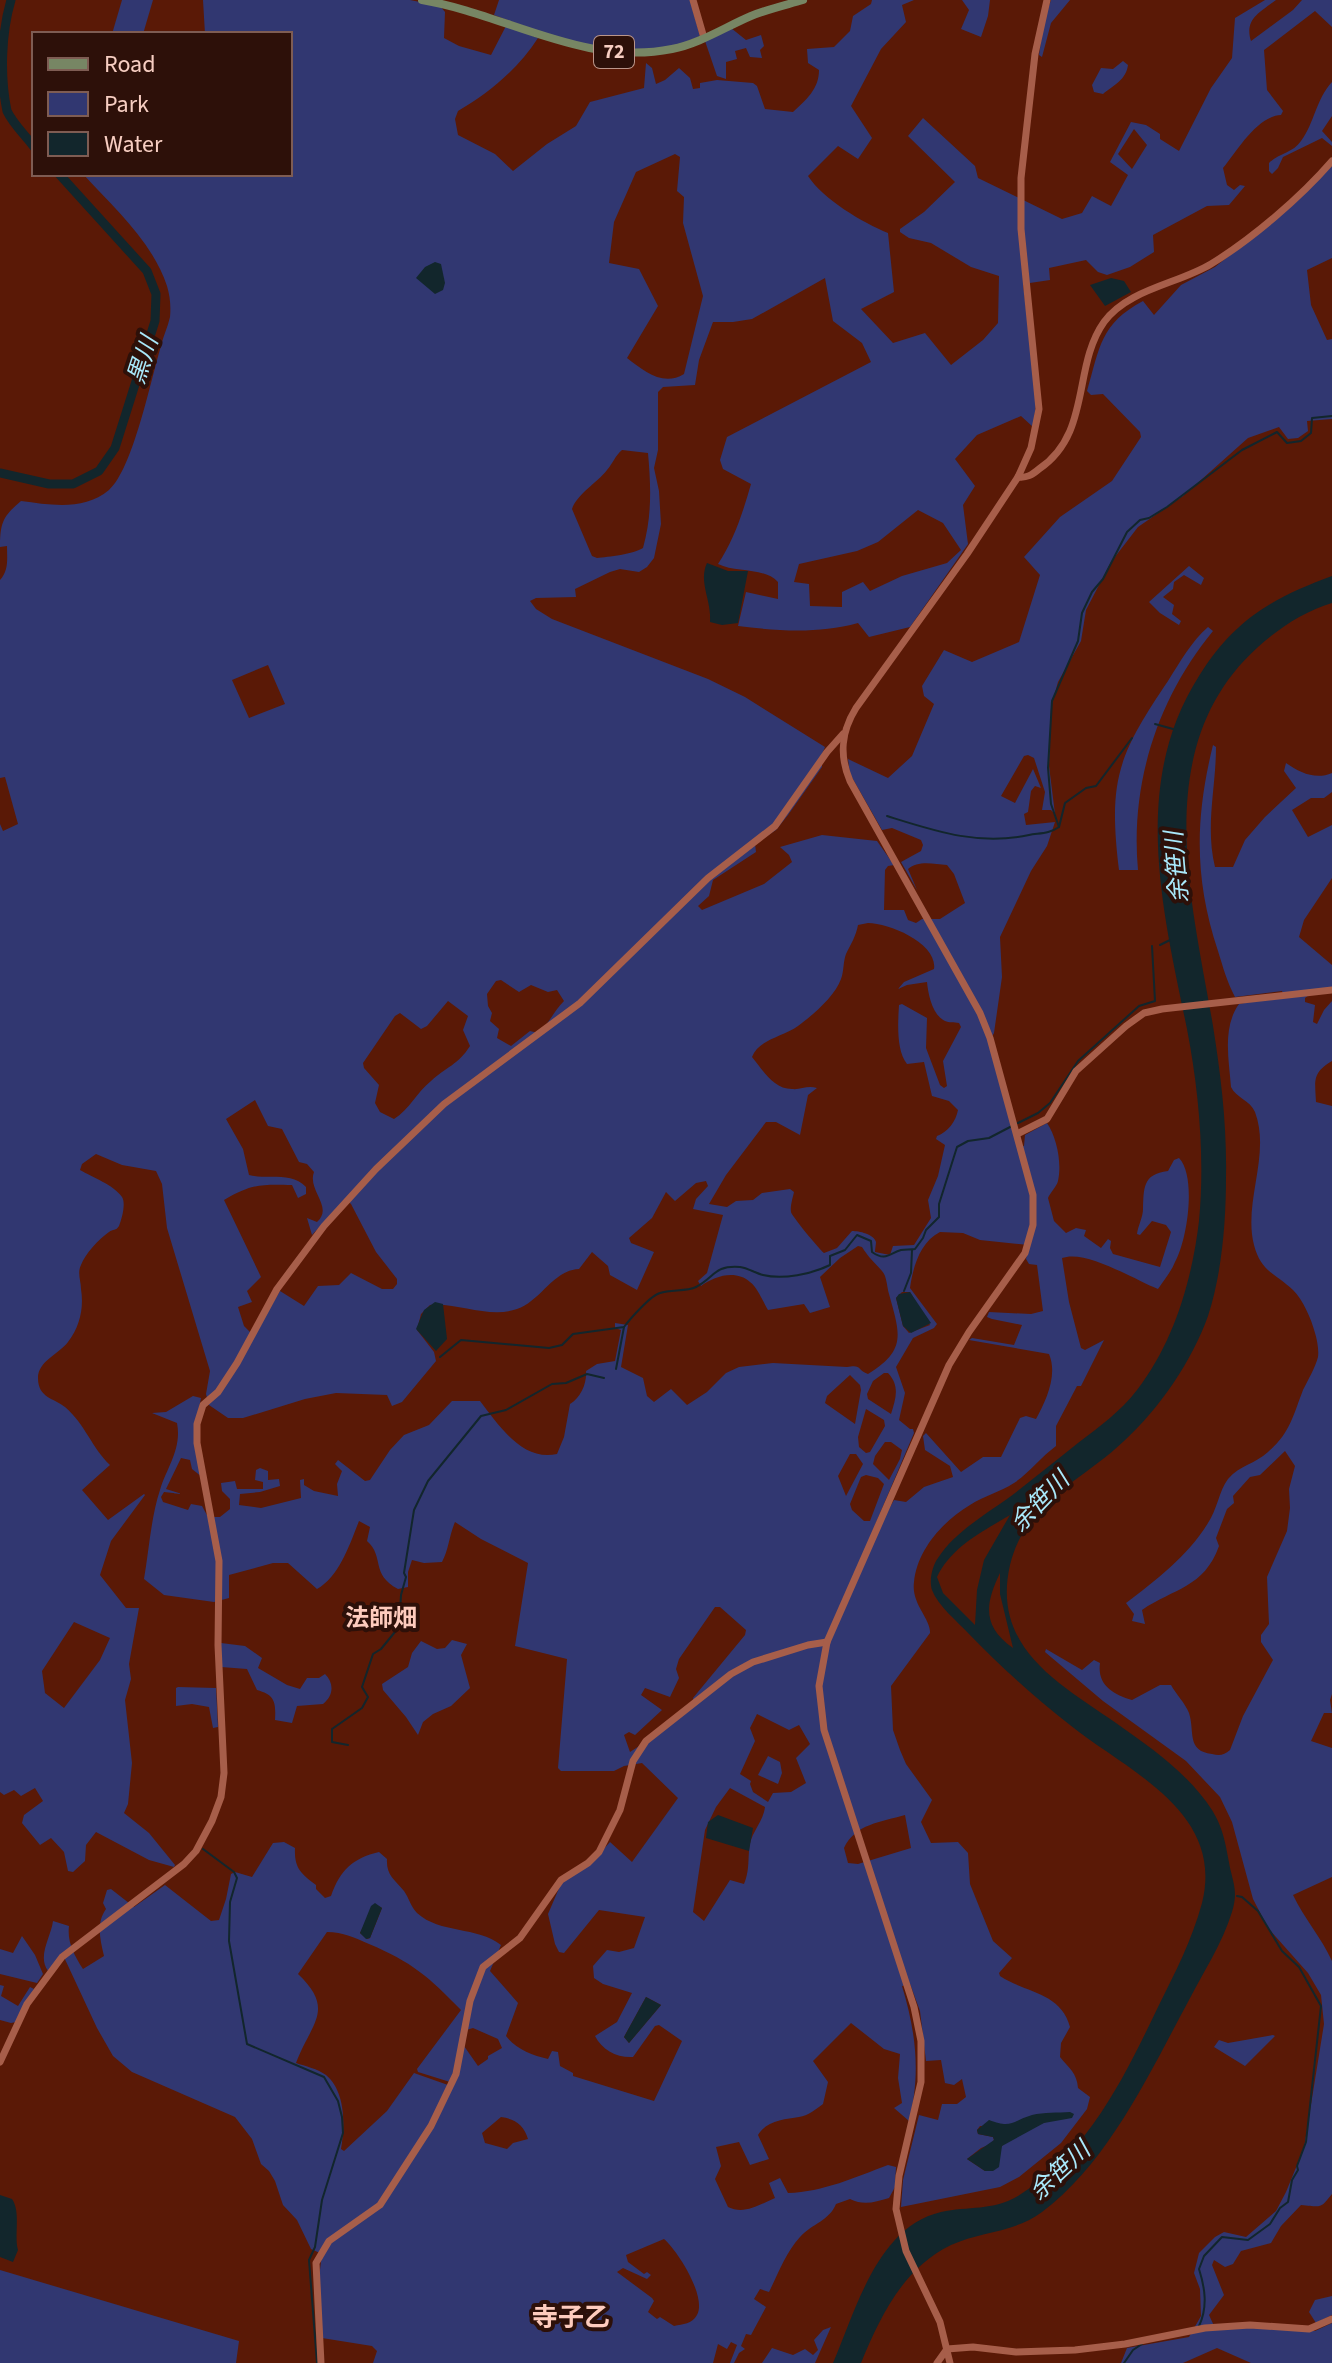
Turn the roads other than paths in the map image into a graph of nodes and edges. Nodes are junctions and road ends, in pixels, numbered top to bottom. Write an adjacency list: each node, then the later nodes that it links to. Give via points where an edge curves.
1 (422, 0): 5 (main road, 72, via 595,50 660,52)
2 (693, 0): 5 (street)
3 (803, 0): 5 (main road, 72)
4 (1047, 0): 7 (street, via 1035,54 1020,205 1039,409)
5 (704, 38)
6 (1332, 161): 7 (street, via 1298,197 1227,254 1126,302 1106,318 1064,446 1029,477)
7 (1018, 477): 8 (street)
8 (843, 734): 10 (street, via 850,781 980,1013); 12 (street, via 775,826 697,888 580,1003 444,1104 376,1169 277,1289 237,1363 203,1405 197,1443 219,1561 221,1797 200,1845 184,1864 62,1957 27,2004)
9 (1332, 990): 10 (street, via 1144,1013 1076,1071 1047,1119)
10 (1017, 1134): 11 (street, via 1033,1195 1025,1253 949,1365)
11 (827, 1642): 14 (street, via 819,1686 824,1730 921,2041 921,2082 899,2176 897,2215 906,2251 938,2314); 15 (street, via 753,1662 731,1674 646,1741 633,1761 620,1810 599,1852 561,1880 516,1942 483,1967 470,2001 456,2074 431,2126 380,2205 329,2241 316,2263)
12 (0, 2062)
13 (1332, 2319): 14 (street, via 1309,2329 1205,2328 1085,2350)
14 (947, 2349): 16 (street); 17 (street)
15 (321, 2363)
16 (937, 2363)
17 (950, 2363)

